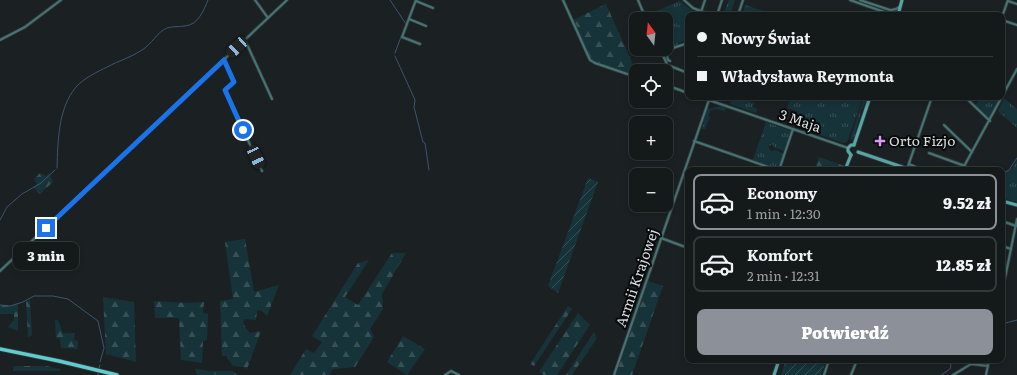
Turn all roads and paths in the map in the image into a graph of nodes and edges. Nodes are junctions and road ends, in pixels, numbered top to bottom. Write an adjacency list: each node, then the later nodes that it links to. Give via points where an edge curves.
1 (61, 0): 33 (street, via 25,27)
2 (255, 0): 28 (street)
3 (287, 0): 28 (street)
4 (416, 0): 17 (street); 29 (street)
5 (563, 0): 42 (street, via 590,60)
6 (638, 0): 19 (street)
7 (684, 0): 20 (street)
8 (705, 0): 20 (street)
9 (722, 0): 21 (street)
10 (743, 0): 22 (street)
11 (850, 0): 23 (street)
12 (860, 0): 18 (street)
13 (903, 0): 16 (main road); 26 (main road)
14 (1008, 0): 15 (street); 27 (street)
15 (1017, 4)
16 (900, 6): 18 (street); 25 (main road)
17 (433, 8)
18 (890, 10): 24 (street)
19 (643, 12)
20 (701, 12)
21 (718, 12)
22 (739, 12)
23 (885, 12)
24 (894, 12)
25 (898, 12)
26 (899, 12)
27 (1004, 12)
28 (268, 18): 34 (street)
29 (409, 19): 32 (street); 35 (street, via 402,37)
30 (1005, 19): 31 (street)
31 (1017, 24)
32 (426, 26)
33 (0, 40)
34 (245, 40): 37 (street); 46 (street)
35 (420, 44)
36 (685, 44): 38 (street, via 670,49 667,56)
37 (224, 60): 74 (street, via 234,82 225,90); 84 (street)
38 (670, 61)
39 (673, 67): 41 (street)
40 (1017, 69): 44 (street)
41 (685, 72)
42 (629, 75)
43 (673, 88): 45 (street)
44 (1006, 91)
45 (685, 92)
46 (272, 99)
47 (708, 100): 56 (street, Armii Krajowej)
48 (714, 100): 55 (street, 3 Maja)
49 (869, 100): 57 (main road)
50 (931, 100): 63 (street)
51 (968, 100): 53 (street)
52 (1001, 100): 53 (street)
53 (990, 121): 60 (street)
54 (944, 125): 60 (street)
55 (793, 130): 58 (street, 3 Maja); 69 (street)
56 (694, 141): 67 (street, Armii Krajowej); 68 (street)
57 (854, 145): 58 (main road); 59 (main road)
58 (848, 148): 62 (main road)
59 (858, 152): 62 (main road); 64 (main road)
60 (972, 152): 65 (street)
61 (929, 153): 65 (street)
62 (851, 155): 70 (main road)
63 (909, 164): 72 (street); 73 (street)
64 (896, 165): 71 (main road)
65 (964, 166)
66 (685, 167): 80 (street, Armii Krajowej)
67 (685, 167)
68 (769, 167)
69 (779, 167)
70 (846, 167)
71 (903, 167)
72 (908, 167)
73 (916, 167)
74 (262, 170)
75 (1005, 202): 76 (main road)
76 (1017, 205)
77 (1017, 219): 79 (street)
78 (1005, 222): 79 (street)
79 (1016, 226): 83 (street)
80 (661, 238): 81 (street); 95 (street, Armii Krajowej)
81 (685, 247)
82 (1005, 247): 83 (street)
83 (1011, 249): 85 (street)
84 (0, 271)
85 (1005, 278)
86 (0, 349): 92 (main road)
87 (778, 363): 96 (main road)
88 (828, 363): 97 (street)
89 (855, 363): 98 (street)
90 (988, 363): 91 (street)
91 (988, 366): 99 (street, via 972,364); 100 (street)
92 (117, 375)
93 (445, 375): 94 (street, via 450,371)
94 (459, 375)
95 (614, 375)
96 (774, 375)
97 (824, 375)
98 (851, 375)
99 (953, 375)
100 (986, 375)

